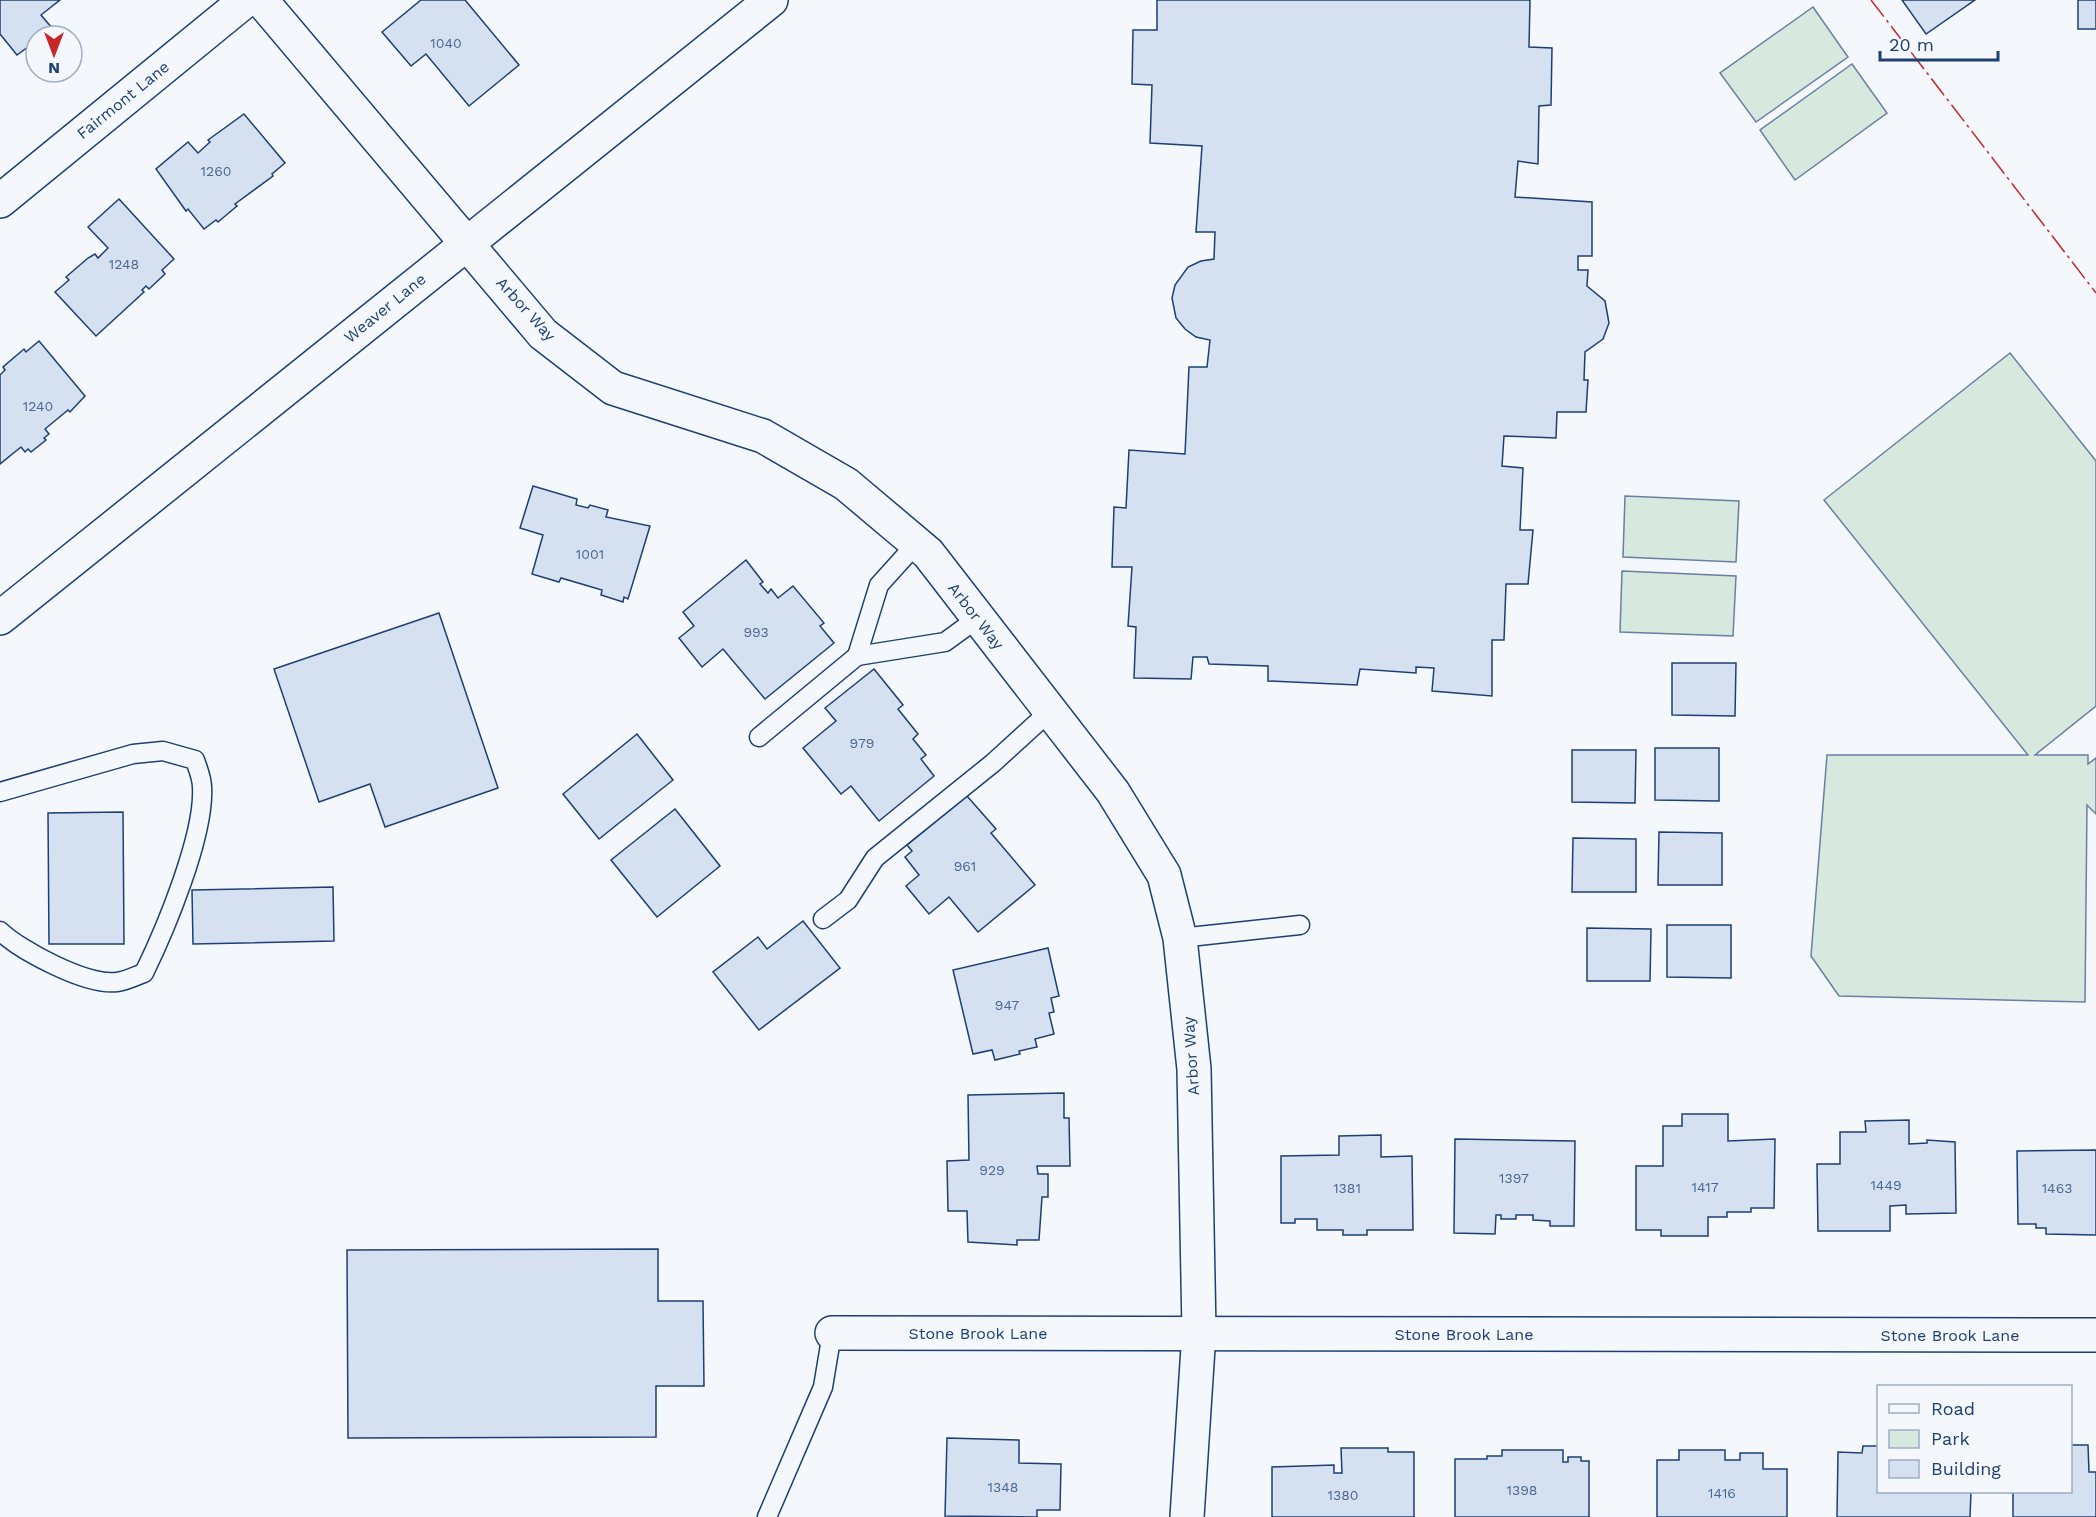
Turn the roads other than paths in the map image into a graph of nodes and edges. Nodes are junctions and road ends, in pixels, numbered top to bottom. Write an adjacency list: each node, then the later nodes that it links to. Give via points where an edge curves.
1 (246, 0): 4 (street, Fairmont Lane)
2 (261, 0): 5 (street, Arbor Way)
3 (771, 0): 5 (street, Weaver Lane)
4 (0, 201)
5 (467, 242): 6 (street, Arbor Way, via 543,334 613,388 763,436 846,484); 7 (street, Weaver Lane)
6 (916, 544): 8 (street, Arbor Way, via 928,553); 9 (lane, via 879,585)
7 (0, 618)
8 (978, 618): 9 (lane, via 945,642); 10 (street, Arbor Way)
9 (857, 656): 11 (lane)
10 (1050, 711): 13 (lane, via 993,763 875,858 848,900); 16 (street, Arbor Way, via 1113,792 1164,875)
11 (759, 737)
12 (0, 792): 15 (lane, via 133,754 164,751 195,760 202,786 200,817 187,864 144,974 116,983 57,968)
13 (823, 920)
14 (1300, 925): 16 (lane)
15 (0, 931)
16 (1180, 938): 17 (street, Arbor Way, via 1194,1069)
17 (1199, 1332): 18 (street, Stone Brook Lane); 19 (street, Stone Brook Lane); 21 (street, Arbor Way)
18 (832, 1333): 20 (lane, via 823,1387)
19 (2096, 1335)
20 (767, 1517)
21 (1187, 1517)

